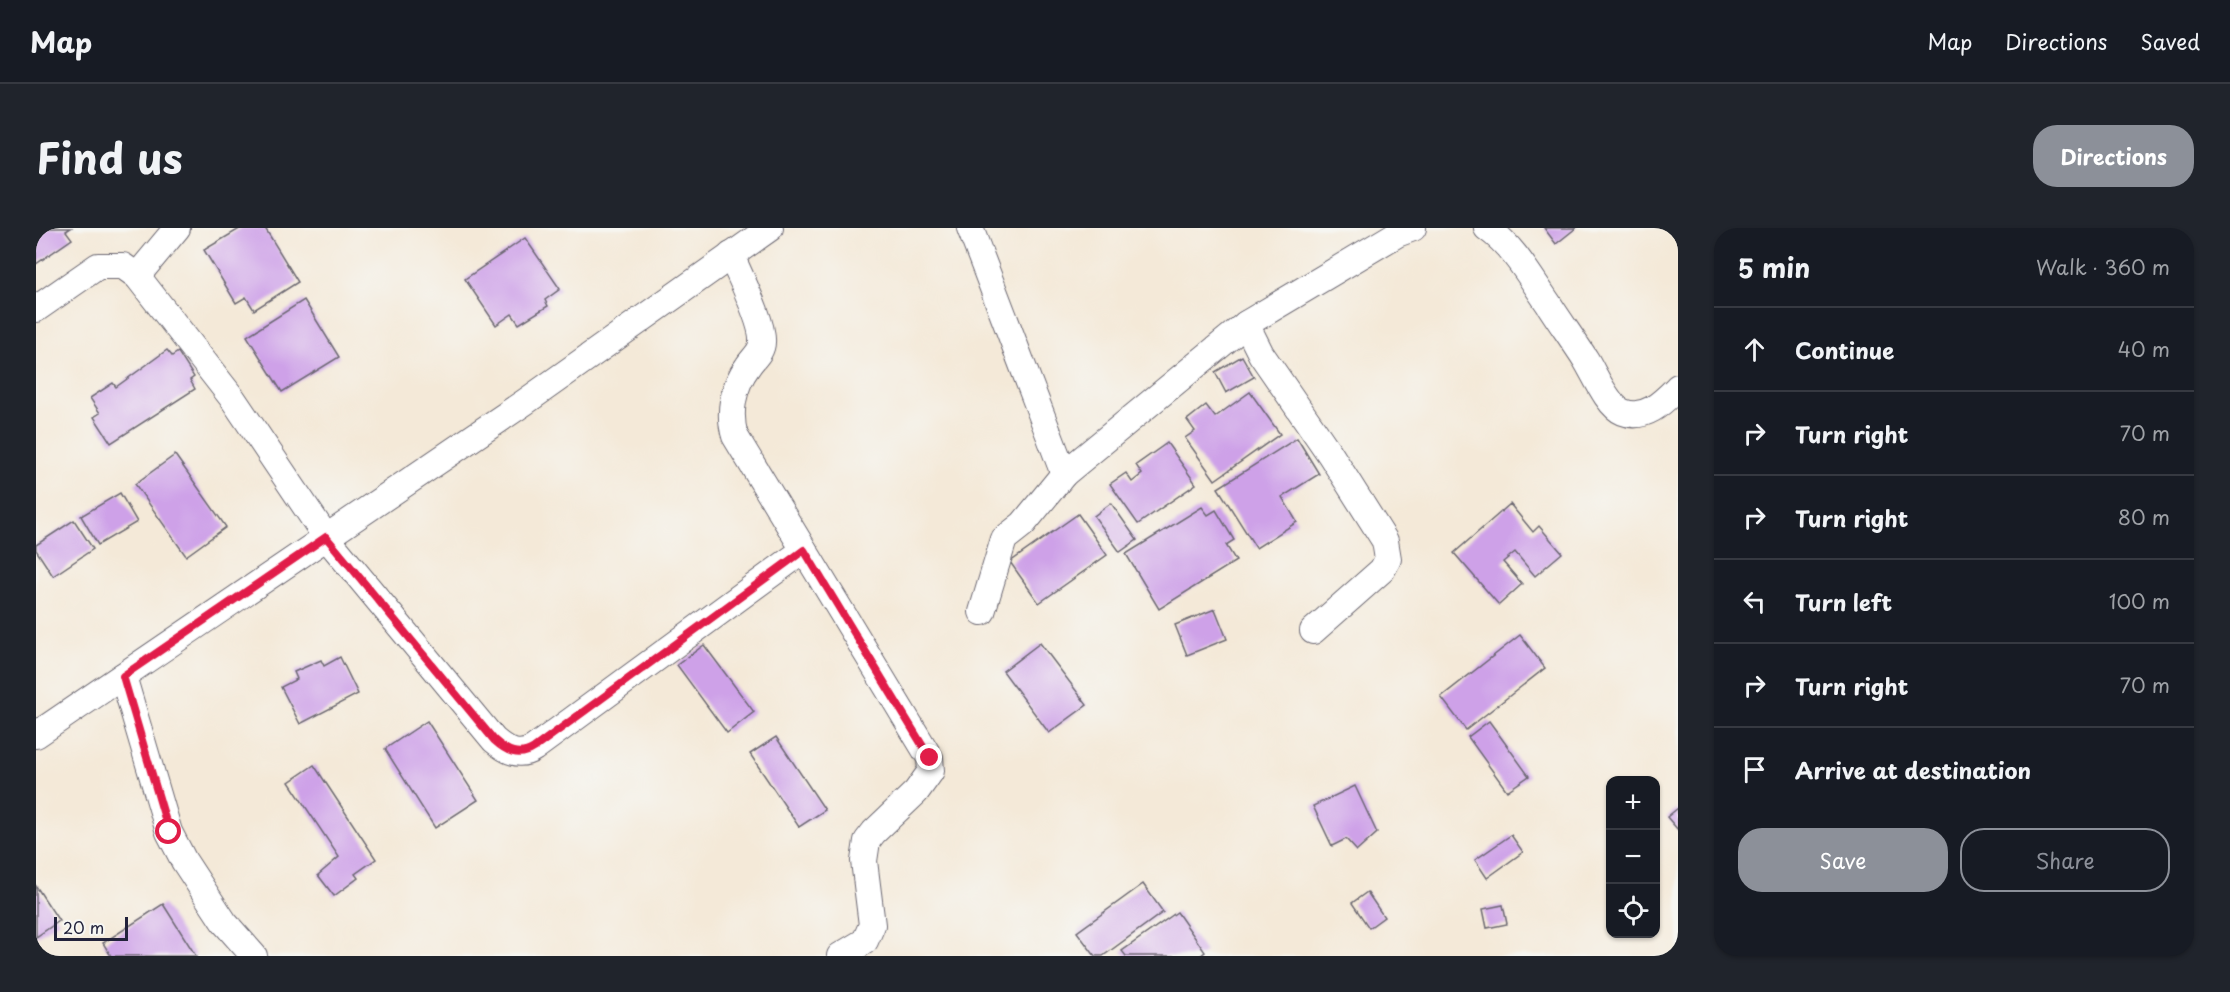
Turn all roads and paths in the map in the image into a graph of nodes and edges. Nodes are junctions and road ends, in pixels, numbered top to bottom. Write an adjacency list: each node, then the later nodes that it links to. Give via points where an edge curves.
1 (177, 228): 7 (street)
2 (770, 228): 6 (street)
3 (970, 228): 11 (street)
4 (1413, 228): 9 (street)
5 (1487, 228): 10 (street, via 1502,238 1586,359 1614,407 1623,413 1647,412)
6 (731, 255): 12 (street); 13 (street, via 762,340 759,352 735,390 735,436)
7 (138, 276): 8 (street, via 123,266 98,266); 12 (street, via 233,399)
8 (36, 309)
9 (1246, 324): 11 (street); 15 (street, via 1260,354 1385,541 1388,559 1382,570)
10 (1678, 387)
11 (1065, 474): 14 (street, via 1023,524 1004,539)
12 (326, 537): 13 (street, via 494,740 507,751 521,753 534,748); 16 (street)
13 (804, 550): 19 (street, via 931,765 916,792 867,841 864,861 872,925 864,941)
14 (982, 612)
15 (1313, 631)
16 (123, 676): 17 (street); 18 (street, via 169,832 224,922)
17 (36, 735)
18 (254, 956)
19 (840, 956)

